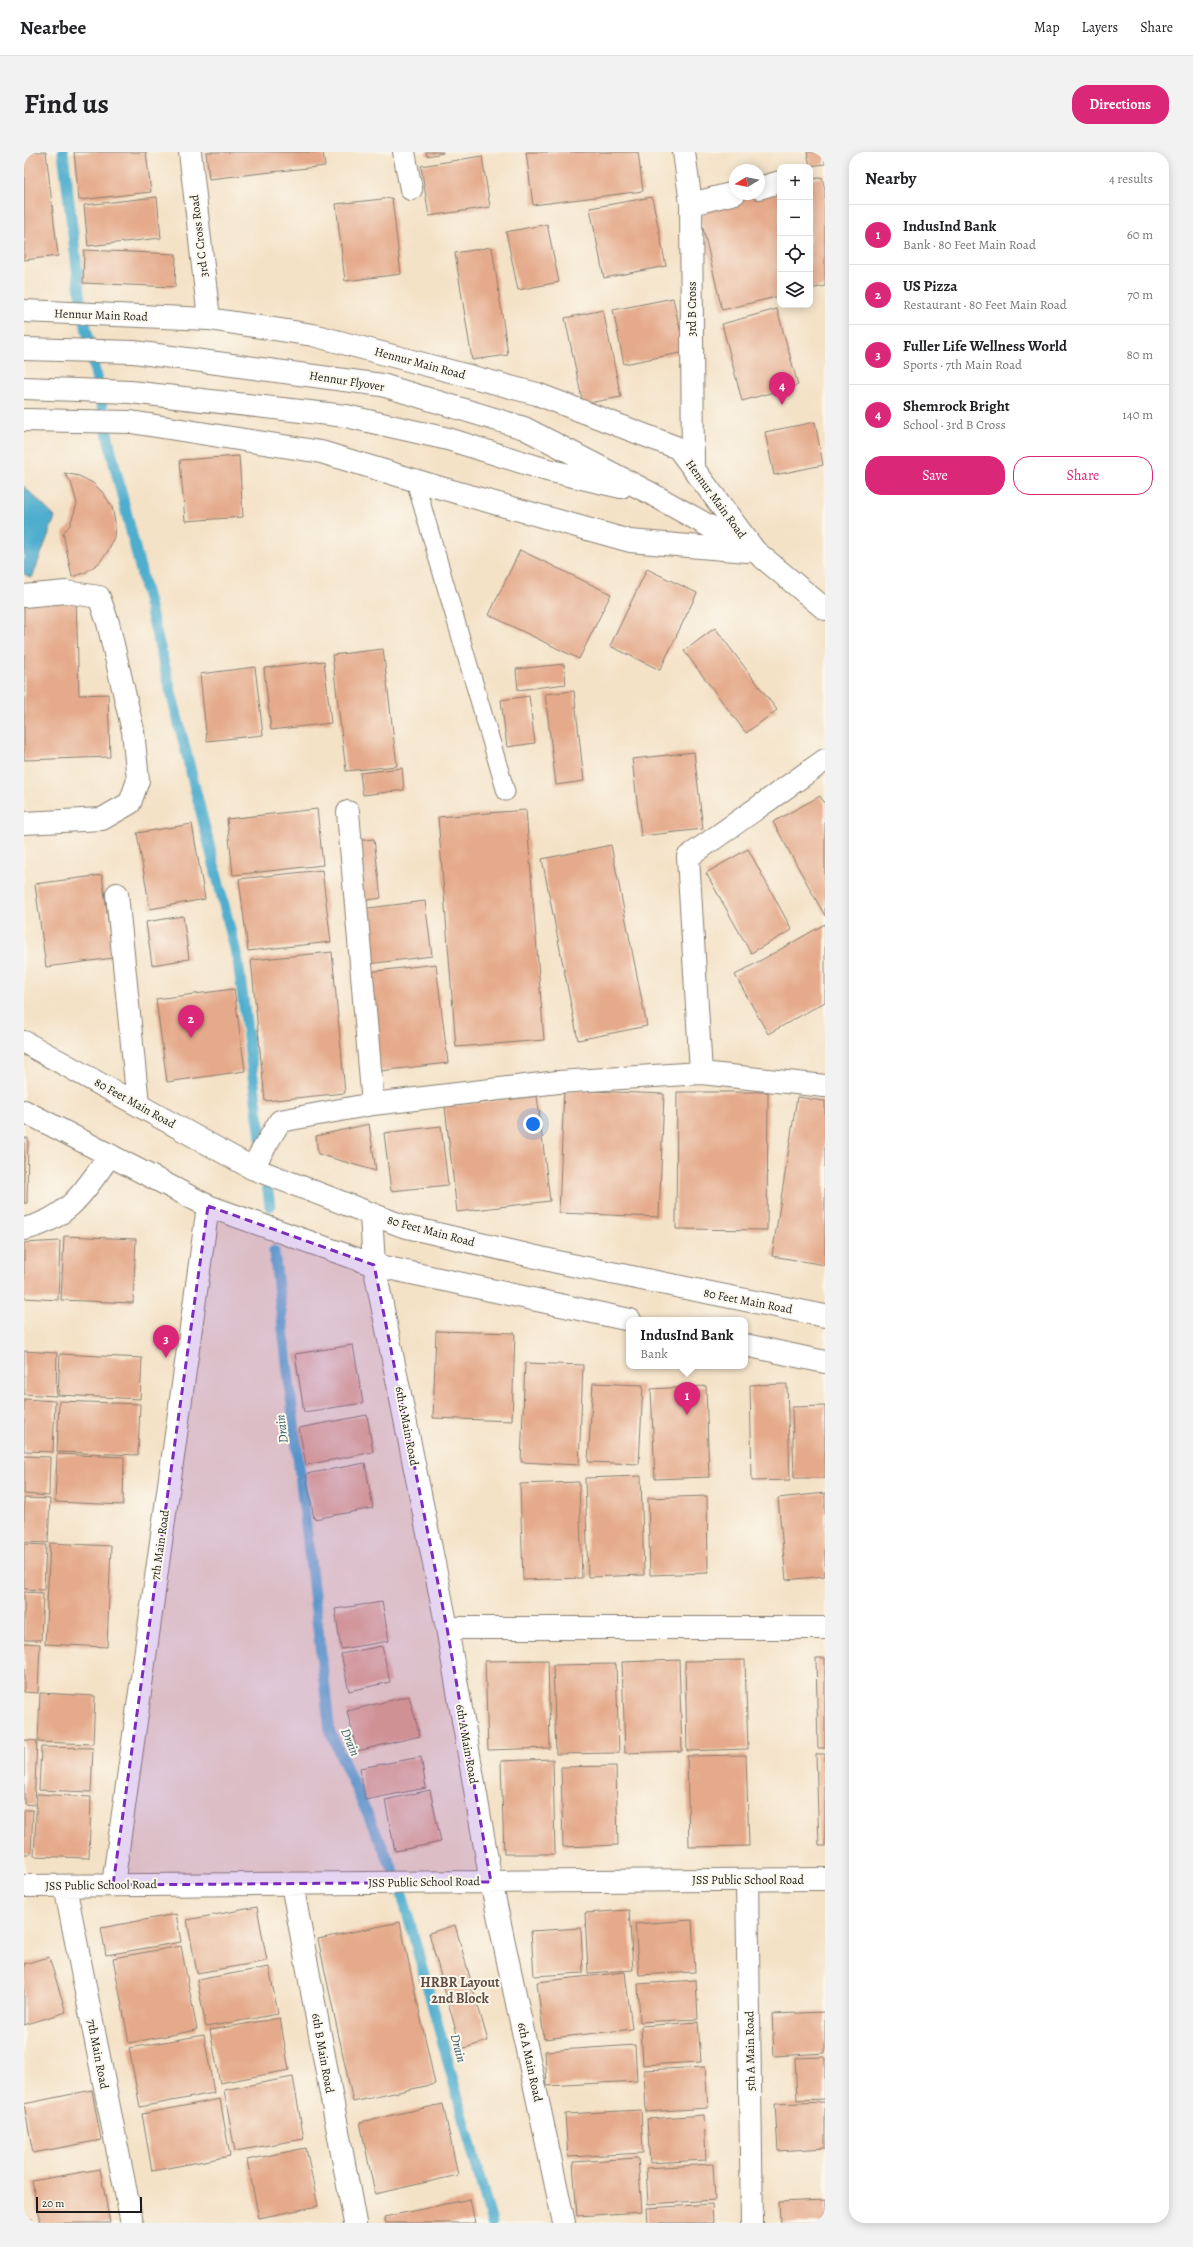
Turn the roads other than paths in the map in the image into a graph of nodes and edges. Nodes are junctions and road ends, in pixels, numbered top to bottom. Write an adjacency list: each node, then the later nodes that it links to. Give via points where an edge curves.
1 (190, 152): 10 (street, 3rd C Cross Road)
2 (404, 152): 6 (street)
3 (684, 152): 8 (street, 3rd B Cross)
4 (777, 183): 5 (street)
5 (765, 186)
6 (411, 189)
7 (729, 194): 8 (street)
8 (691, 204): 14 (street, 3rd B Cross)
9 (24, 311): 10 (street, Hennur Main Road)
10 (209, 319): 14 (street, Hennur Main Road, via 313,335 537,394 678,448)
11 (24, 349): 16 (street, Hennur Flyover, via 134,352 382,385 524,428)
12 (24, 388): 16 (street, Hennur Flyover, via 130,392 346,416 448,439 547,470)
13 (24, 420): 15 (street, Hennur Main Road, via 131,422 321,452)
14 (693, 466): 17 (street, Hennur Main Road)
15 (415, 481): 17 (street, Hennur Main Road, via 630,541); 21 (lane)
16 (650, 493): 17 (street, Hennur Flyover)
17 (755, 551): 19 (street, Hennur Main Road)
18 (24, 596): 23 (street, via 66,592 99,597 108,623 133,731 138,780 130,803 102,819)
19 (825, 609)
20 (825, 760): 26 (street, via 688,857)
21 (506, 792)
22 (348, 812): 29 (street)
23 (24, 823)
24 (117, 894): 28 (street)
25 (24, 1042): 28 (street, 80 Feet Main Road)
26 (700, 1073): 27 (street); 29 (street, via 558,1082)
27 (825, 1086)
28 (138, 1104): 32 (street, 80 Feet Main Road)
29 (374, 1104): 32 (street, via 280,1121)
30 (24, 1111): 31 (street)
31 (110, 1155): 33 (street); 35 (street, via 74,1204 40,1226)
32 (253, 1168): 34 (street, 80 Feet Main Road)
33 (208, 1206): 36 (street); 47 (street, 7th Main Road)
34 (372, 1214): 36 (street, 6th A Main Road); 37 (street, 80 Feet Main Road, via 403,1226 562,1263)
35 (24, 1229)
36 (374, 1265): 38 (street); 41 (street, 6th A Main Road)
37 (825, 1316)
38 (626, 1319)
39 (748, 1346): 40 (street)
40 (825, 1362)
41 (447, 1628): 42 (street); 45 (street, 6th A Main Road)
42 (825, 1628)
43 (825, 1879): 44 (street, JSS Public School Road)
44 (747, 1880): 45 (street, JSS Public School Road); 53 (street, 5th A Main Road)
45 (491, 1882): 46 (street, JSS Public School Road); 52 (street, 6th A Main Road)
46 (292, 1884): 47 (street, JSS Public School Road); 51 (street, 6th B Main Road)
47 (113, 1885): 49 (street, JSS Public School Road)
48 (24, 1886): 49 (street, JSS Public School Road)
49 (65, 1886): 50 (street, 7th Main Road)
50 (132, 2223)
51 (355, 2223)
52 (564, 2223)
53 (752, 2223)

